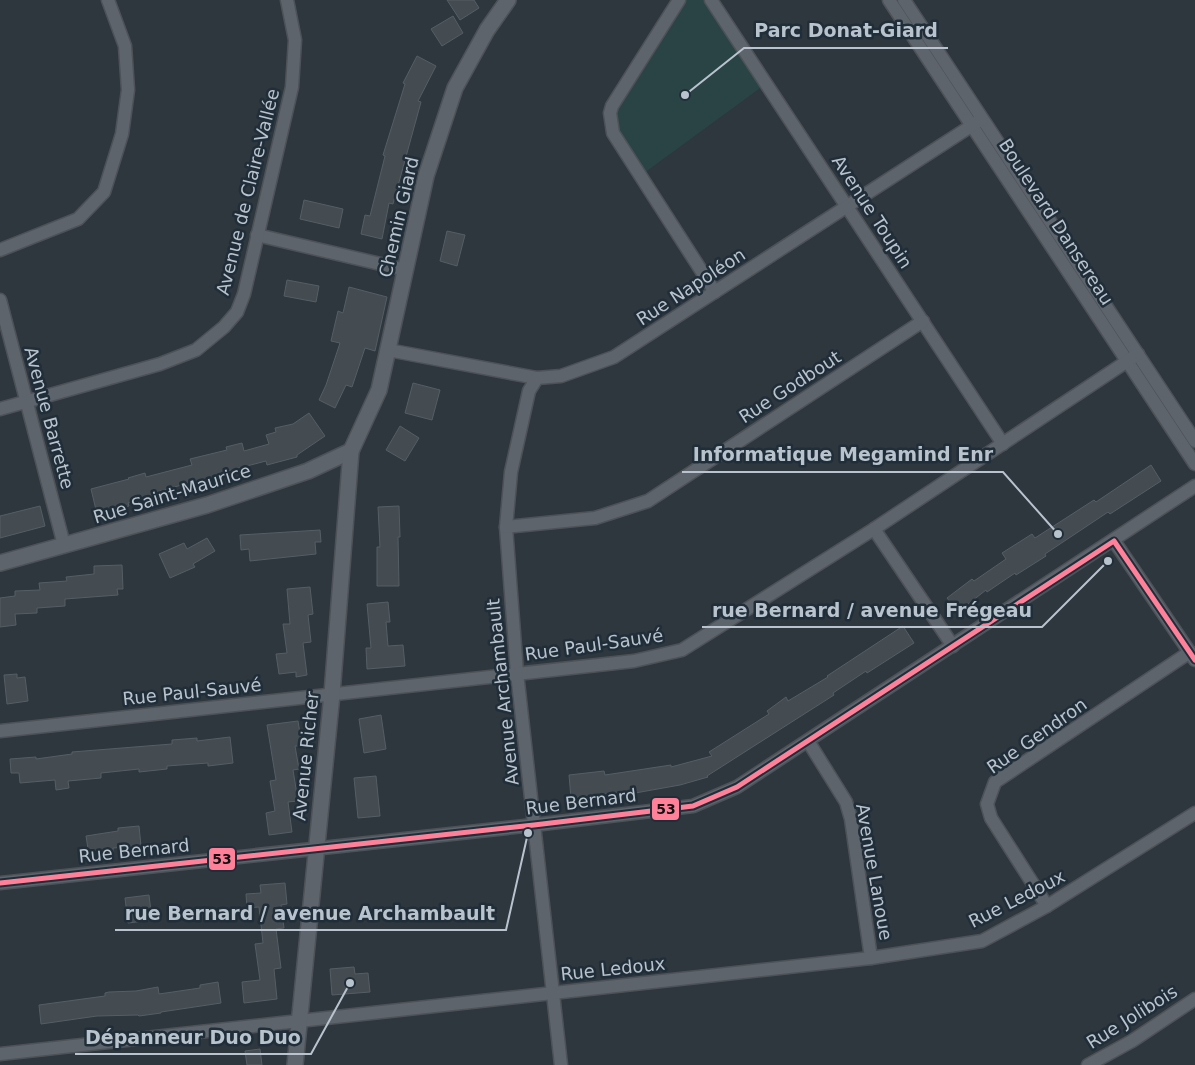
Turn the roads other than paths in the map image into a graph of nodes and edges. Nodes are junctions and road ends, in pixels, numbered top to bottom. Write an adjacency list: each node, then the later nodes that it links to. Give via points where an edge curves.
1 (108, 0): 11 (street, via 125,46 128,90 122,134 104,192 78,219)
2 (287, 0): 10 (street, Avenue de Claire-Vallée, via 295,40 292,87)
3 (508, 0): 12 (street, Chemin Giard, via 455,88 426,176)
4 (679, 0): 13 (street, via 610,113 613,134)
5 (712, 0): 9 (street, Avenue Toupin)
6 (888, 0): 8 (street, Boulevard Dansereau)
7 (904, 0): 8 (street, Boulevard Dansereau)
8 (977, 122): 9 (street, Rue Napoléon); 17 (street, Boulevard Dansereau)
9 (847, 206): 13 (street, Rue Napoléon); 15 (street, Avenue Toupin)
10 (257, 235): 12 (street); 19 (street, Avenue de Claire-Vallée, via 237,312 196,350 160,364)
11 (0, 250)
12 (406, 270): 16 (street, Chemin Giard)
13 (715, 292): 18 (street, Rue Napoléon, via 614,357 561,376)
14 (0, 300): 19 (street, Avenue Barrette)
15 (923, 321): 22 (street, Avenue Toupin); 26 (street, Rue Godbout, via 648,501 595,518)
16 (388, 350): 18 (street, Rue Napoléon); 23 (street, Chemin Giard, via 379,390)
17 (1132, 358): 21 (street, Boulevard Dansereau); 22 (street, Rue Paul-Sauvé); 24 (street, Boulevard Dansereau)
18 (537, 378): 26 (street, Avenue Archambault, via 529,391 511,472)
19 (26, 401): 20 (street, Avenue de Claire-Vallée); 29 (street, Avenue Barrette)
20 (0, 409)
21 (1195, 441)
22 (1003, 444): 27 (street, Rue Paul-Sauvé)
23 (351, 451): 29 (street, Rue Saint-Maurice, via 308,471 216,502); 34 (street, Avenue Richer)
24 (1195, 464)
25 (1195, 486): 28 (street, Rue Bernard)
26 (506, 527): 33 (street, Avenue Archambault)
27 (874, 529): 31 (street); 33 (street, Rue Paul-Sauvé, via 682,650 634,661)
28 (1114, 541): 31 (street, Rue Bernard); 32 (street)
29 (64, 545): 30 (street, Rue Saint-Maurice)
30 (0, 563)
31 (953, 646): 36 (street, Rue Bernard)
32 (1192, 656): 41 (street, Rue Gendron, via 995,782 987,804 991,818)
33 (517, 673): 34 (street, Rue Paul-Sauvé); 38 (street, Avenue Archambault)
34 (332, 694): 35 (street, Rue Paul-Sauvé); 39 (street, Avenue Richer)
35 (0, 731)
36 (808, 741): 38 (street, Rue Bernard, via 737,787 693,806); 42 (street, Avenue Lanoue, via 846,802 851,819)
37 (1195, 813): 41 (street, Rue Ledoux)
38 (534, 825): 39 (street, Rue Bernard); 43 (street, Avenue Archambault)
39 (316, 849): 40 (street, Rue Bernard); 45 (street, Avenue Richer)
40 (0, 883)
41 (1047, 906): 42 (street, Rue Ledoux, via 982,941)
42 (871, 958): 43 (street, Rue Ledoux)
43 (553, 993): 45 (street, Rue Ledoux); 48 (street, Avenue Archambault)
44 (1195, 999): 49 (street, Rue Jolibois, via 1132,1041)
45 (299, 1021): 46 (street, Rue Ledoux); 47 (street, Avenue Richer)
46 (0, 1054)
47 (295, 1065)
48 (561, 1065)
49 (1088, 1065)

